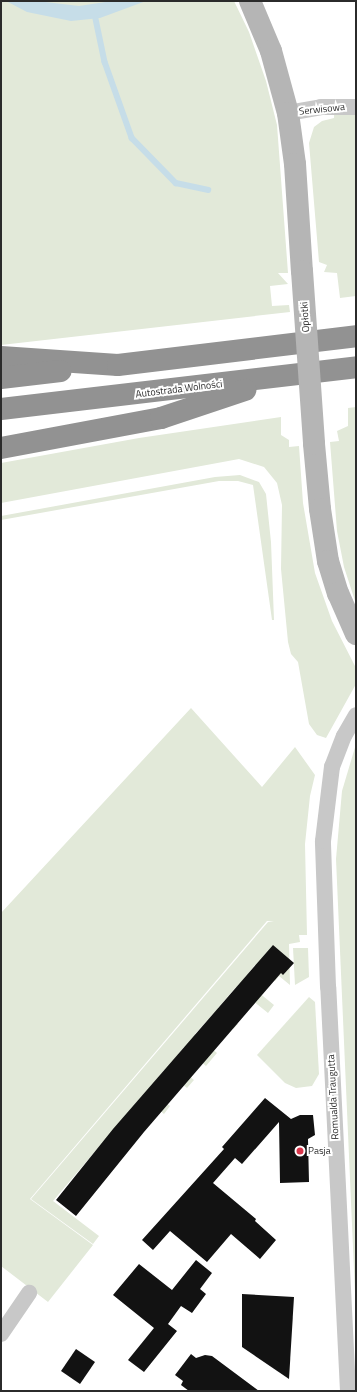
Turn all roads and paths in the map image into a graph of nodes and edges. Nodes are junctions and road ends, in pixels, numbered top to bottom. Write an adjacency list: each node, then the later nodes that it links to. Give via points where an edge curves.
1 (250, 1): 3 (street, Opłotki, via 271,51)
2 (356, 106): 3 (street, Serwisowa, via 321,107)
3 (288, 113): 12 (street, Opłotki, bridge, via 295,164 320,509 328,561 338,593)
4 (356, 336): 6 (highway)
5 (1, 357): 6 (highway)
6 (118, 365): 9 (highway)
7 (356, 367): 8 (highway, Autostrada Wolności)
8 (290, 375): 10 (highway, Autostrada Wolności); 11 (highway, via 161,418)
9 (1, 378)
10 (1, 409)
11 (1, 448)
12 (356, 634)
13 (356, 715): 16 (street, Romualda Traugutta, via 335,757 326,802 323,874)
14 (29, 1293): 15 (street)
15 (1, 1334)
16 (348, 1391)

